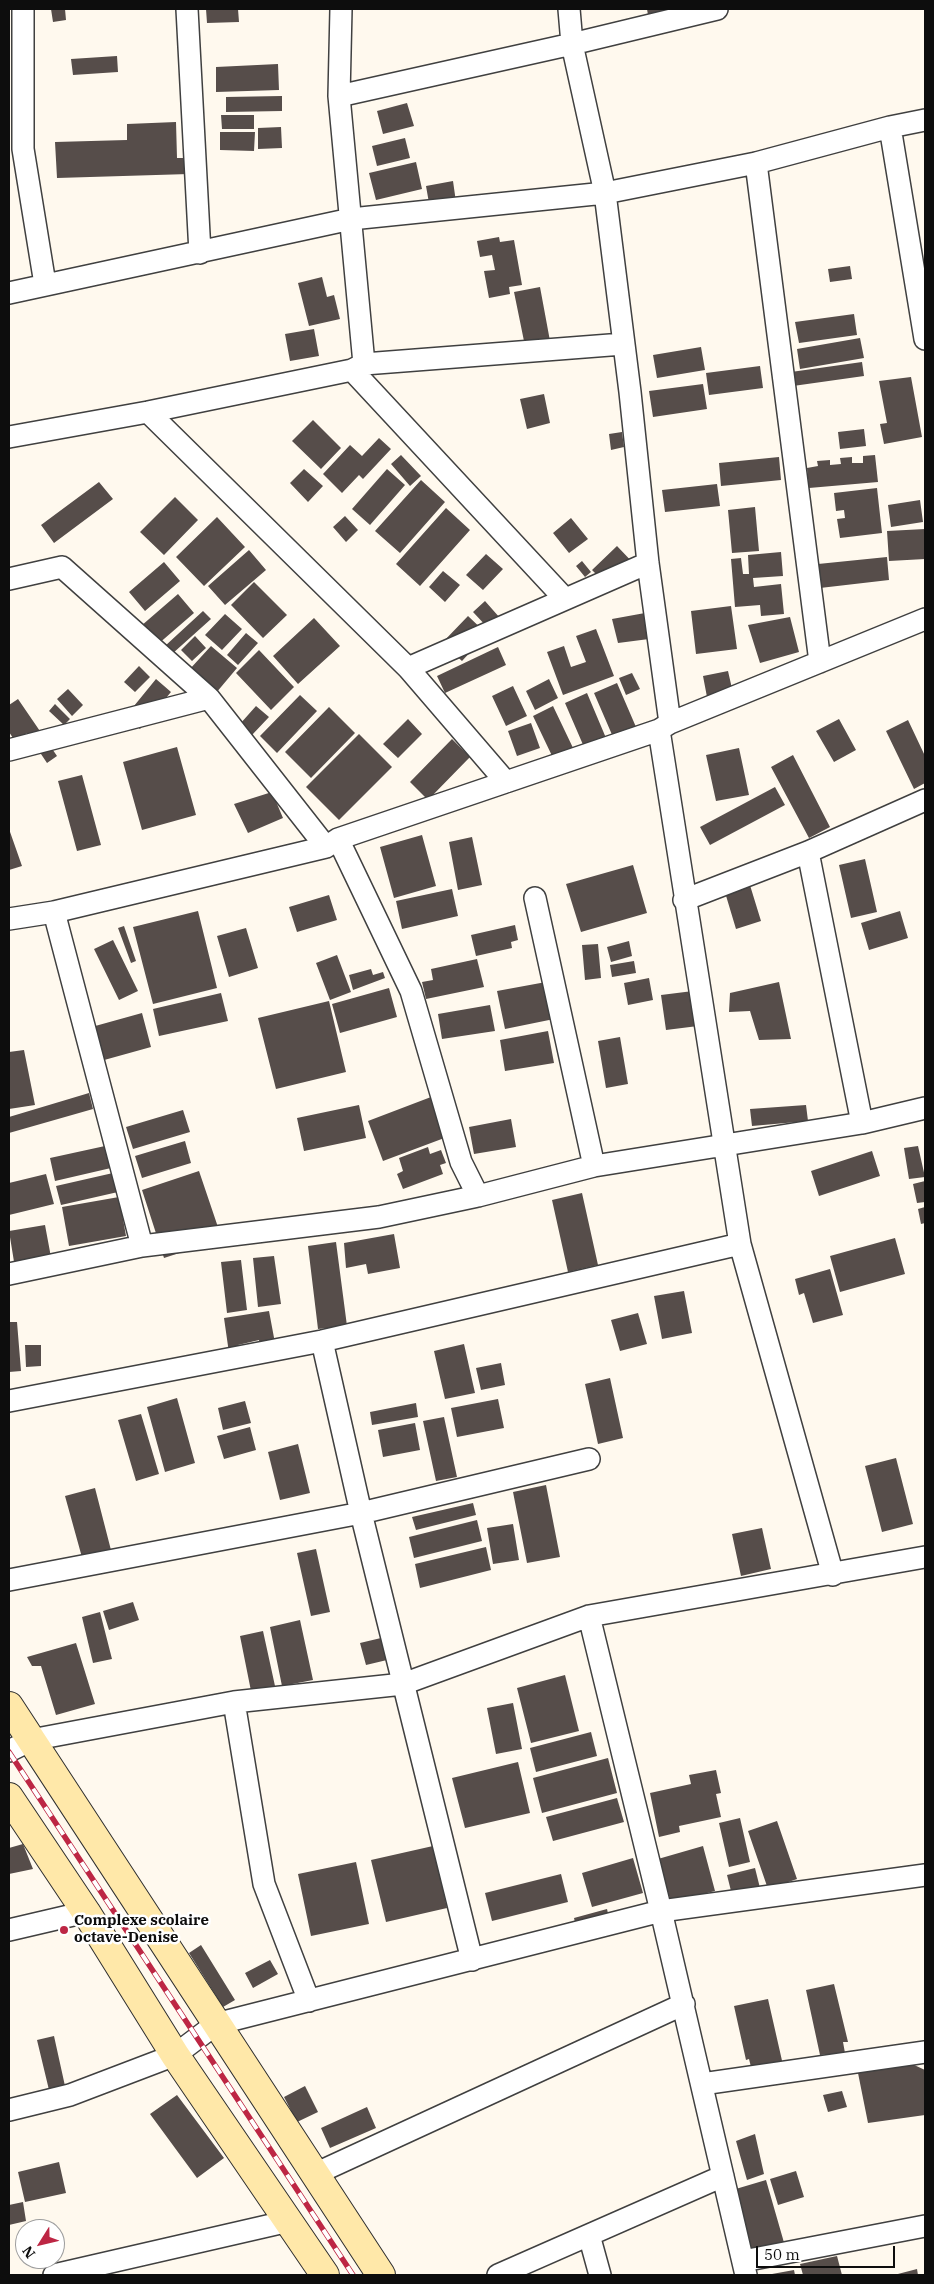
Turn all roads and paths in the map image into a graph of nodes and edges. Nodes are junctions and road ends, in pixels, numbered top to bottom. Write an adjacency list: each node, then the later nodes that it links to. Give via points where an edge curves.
1 (24, 9): 10 (street)
2 (187, 9): 14 (street)
3 (341, 9): 7 (street)
4 (569, 9): 6 (street)
5 (718, 9): 6 (street)
6 (572, 44): 7 (street); 12 (street)
7 (339, 96): 13 (street)
8 (925, 120): 9 (street)
9 (890, 127): 11 (street); 17 (street)
10 (16, 150): 15 (street)
11 (756, 164): 12 (street); 26 (street)
12 (605, 193): 13 (street); 18 (street)
13 (351, 219): 14 (street); 19 (street)
14 (200, 253): 15 (street)
15 (45, 284): 16 (street)
16 (9, 293)
17 (925, 339)
18 (623, 344): 19 (street); 22 (street)
19 (358, 367): 20 (street); 24 (street)
20 (148, 412): 21 (street); 27 (street)
21 (9, 437)
22 (648, 563): 24 (street); 29 (street)
23 (9, 579): 28 (street, via 62,566)
24 (565, 599): 27 (street)
25 (925, 618): 26 (street)
26 (820, 662): 29 (street)
27 (408, 668): 31 (street)
28 (209, 698): 30 (street); 33 (street)
29 (664, 727): 31 (street); 36 (street)
30 (9, 750)
31 (506, 782): 33 (street)
32 (925, 800): 34 (street)
33 (332, 843): 37 (street); 43 (street, via 411,990 461,1162)
34 (808, 852): 36 (street); 40 (street)
35 (536, 898): 42 (street)
36 (684, 900): 41 (street)
37 (54, 912): 38 (street); 45 (street)
38 (9, 919)
39 (925, 1108): 40 (street)
40 (862, 1123): 41 (street)
41 (725, 1145): 42 (street); 44 (street)
42 (594, 1166): 43 (street)
43 (478, 1196): 45 (street, via 379,1217)
44 (740, 1244): 47 (street); 52 (street)
45 (142, 1246): 46 (street)
46 (9, 1274)
47 (322, 1341): 48 (street); 50 (street)
48 (9, 1401)
49 (589, 1459): 50 (street)
50 (361, 1512): 53 (street); 55 (street)
51 (925, 1557): 52 (street)
52 (833, 1575): 54 (street)
53 (9, 1580)
54 (589, 1616): 55 (street); 61 (street)
55 (403, 1684): 56 (street); 64 (street)
56 (234, 1702): 58 (street); 65 (street, via 264,1884)
57 (9, 1706): 58 (main road)
58 (20, 1746): 67 (main road)
59 (9, 1797): 62 (main road)
60 (925, 1875): 61 (street)
61 (661, 1911): 64 (street); 66 (street)
62 (86, 1912): 63 (street); 69 (main road)
63 (9, 1930)
64 (472, 1960): 65 (street)
65 (309, 2001): 67 (street)
66 (684, 2004): 70 (street); 72 (street)
67 (216, 2024): 69 (street); 72 (main road)
68 (925, 2052): 70 (street)
69 (175, 2055): 71 (street, via 70,2095); 74 (main road)
70 (702, 2084): 73 (street)
71 (9, 2110)
72 (315, 2174): 80 (main road)
73 (723, 2176): 76 (street); 77 (street)
74 (289, 2221): 78 (street); 79 (main road)
75 (925, 2226): 77 (street)
76 (589, 2235): 81 (street); 82 (street)
77 (745, 2268)
78 (54, 2275)
79 (325, 2275)
80 (381, 2275)
81 (498, 2275)
82 (600, 2275)

